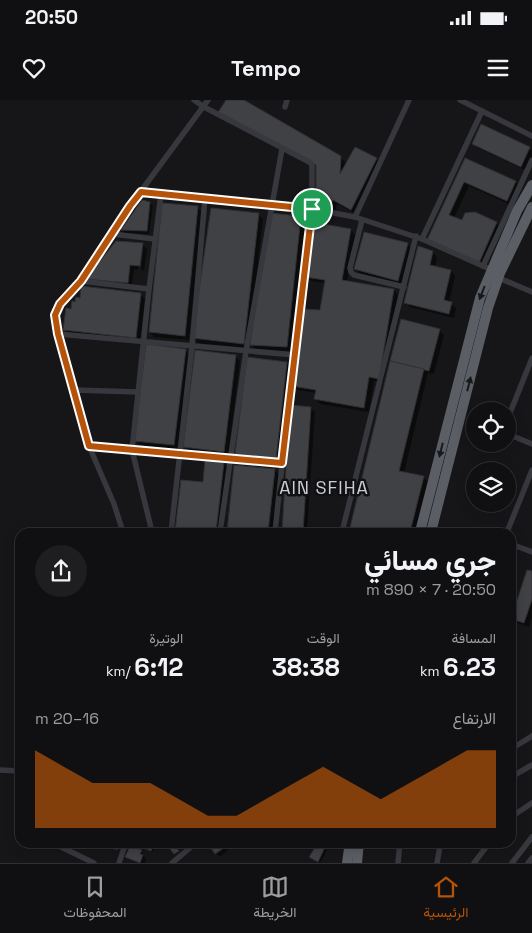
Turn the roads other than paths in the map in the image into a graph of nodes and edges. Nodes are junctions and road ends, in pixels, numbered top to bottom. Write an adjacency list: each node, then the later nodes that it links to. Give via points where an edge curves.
1 (194, 100): 6 (street)
2 (208, 100): 6 (street)
3 (287, 100): 7 (street)
4 (409, 100): 19 (street)
5 (460, 100): 8 (street)
6 (204, 107): 10 (street); 13 (street)
7 (285, 107)
8 (482, 111): 9 (street); 22 (street)
9 (532, 136)
10 (282, 149): 16 (street); 18 (street, via 311,163)
11 (532, 160): 24 (street)
12 (532, 185): 24 (highway)
13 (141, 192): 14 (street); 21 (street)
14 (161, 194): 15 (street); 23 (street)
15 (205, 198): 16 (street); 31 (street)
16 (271, 204): 18 (street); 32 (street)
17 (532, 207): 24 (highway, via 515,240)
18 (312, 209): 19 (street); 33 (street)
19 (355, 217): 20 (street)
20 (362, 220): 22 (street); 26 (street, via 351,272)
21 (112, 234): 23 (street); 25 (street)
22 (419, 237): 24 (street); 26 (street)
23 (155, 239): 27 (street)
24 (491, 271): 28 (street); 52 (highway, one-way to 52, via 480,298); 53 (highway, one-way to 24, via 488,308)
25 (81, 281): 27 (street); 29 (street, via 60,304 55,315)
26 (404, 287): 51 (street)
27 (149, 289): 30 (street)
28 (532, 292)
29 (58, 334): 30 (street); 35 (street)
30 (143, 342): 31 (street); 36 (street)
31 (192, 346): 32 (street); 42 (street)
32 (246, 351): 33 (street); 43 (street)
33 (294, 355): 44 (street)
34 (532, 358): 37 (street)
35 (74, 390): 36 (street); 40 (street)
36 (138, 392): 41 (street)
37 (514, 402)
38 (516, 437): 39 (street)
39 (532, 444)
40 (89, 446): 41 (street); 46 (street)
41 (132, 450): 42 (street); 47 (street)
42 (179, 454): 43 (street); 48 (street)
43 (230, 458): 44 (street); 49 (street)
44 (282, 463): 50 (street)
45 (532, 470): 54 (street)
46 (122, 528)
47 (151, 528)
48 (171, 528)
49 (221, 528)
50 (276, 528)
51 (343, 528)
52 (421, 528)
53 (432, 528)
54 (509, 528)
55 (516, 546): 56 (street)
56 (532, 552)
57 (532, 736): 58 (street)
58 (516, 746)
59 (532, 765): 62 (street)
60 (0, 770): 61 (street)
61 (15, 771)
62 (516, 774)
63 (532, 803): 64 (street)
64 (516, 814)
65 (532, 837): 82 (street)
66 (63, 848): 76 (street)
67 (124, 848): 77 (street)
68 (190, 848): 78 (street)
69 (350, 848): 75 (highway)
70 (356, 848): 75 (highway)
71 (399, 848): 79 (street)
72 (440, 848): 80 (street)
73 (485, 848): 81 (street)
74 (532, 858): 83 (street)
75 (350, 861)
76 (94, 863)
77 (119, 863)
78 (172, 863)
79 (398, 863)
80 (438, 863)
81 (474, 863)
82 (512, 863)
83 (528, 863)

